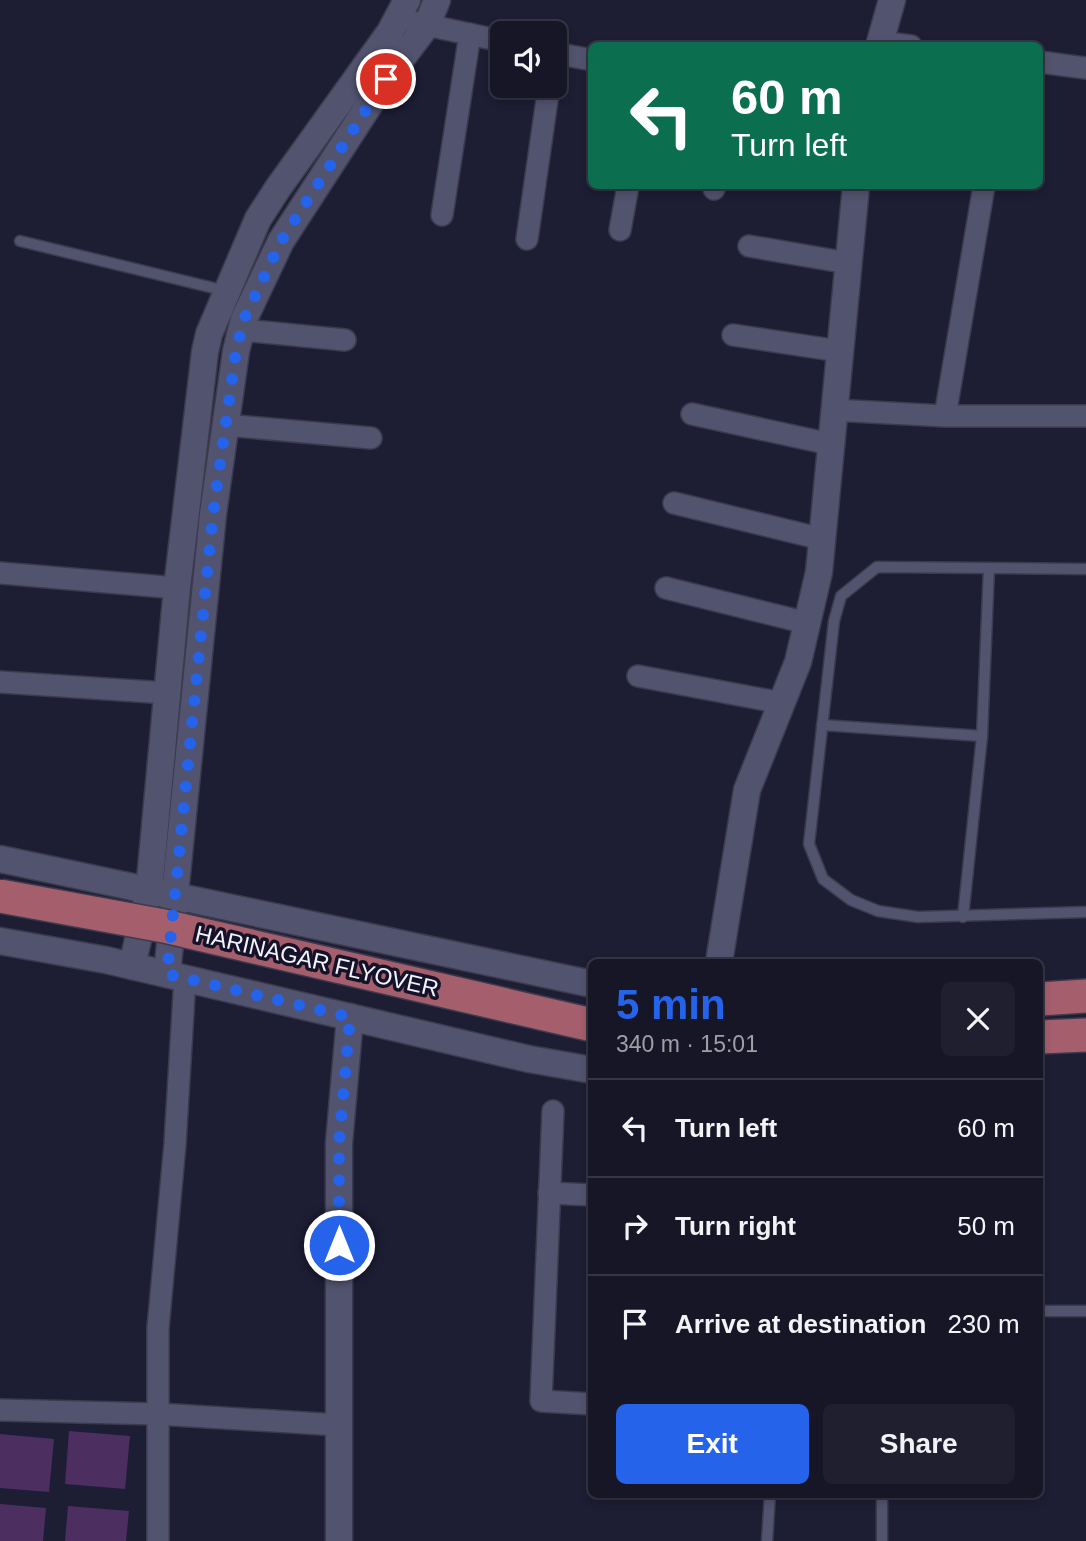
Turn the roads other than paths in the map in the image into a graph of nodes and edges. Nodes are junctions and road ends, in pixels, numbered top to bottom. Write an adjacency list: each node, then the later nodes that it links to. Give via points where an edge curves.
1 (437, 0): 4 (street)
2 (892, 0): 7 (street)
3 (402, 9): 4 (street); 22 (street, via 267,204)
4 (427, 25): 5 (street); 23 (street, via 386,79 281,241)
5 (470, 34): 6 (street); 16 (street)
6 (490, 38)
7 (880, 42)
8 (567, 55): 9 (street)
9 (588, 59)
10 (1043, 62): 11 (street)
11 (1086, 68)
12 (547, 98): 18 (street)
13 (627, 189): 17 (street)
14 (856, 189): 21 (street)
15 (984, 189): 29 (street)
16 (442, 215)
17 (620, 230)
18 (527, 239)
19 (20, 240): 22 (lane)
20 (748, 246): 21 (street)
21 (848, 263): 26 (street)
22 (226, 291): 39 (street, via 205,352)
23 (242, 330): 25 (street); 31 (street)
24 (733, 335): 26 (street)
25 (345, 340)
26 (839, 351): 27 (street)
27 (833, 410): 29 (street); 33 (street)
28 (692, 414): 33 (street)
29 (946, 416): 30 (street)
30 (1086, 416)
31 (225, 425): 32 (street); 51 (street)
32 (371, 438)
33 (830, 444): 35 (street)
34 (674, 503): 35 (street)
35 (822, 539): 41 (street)
36 (989, 568): 37 (lane); 46 (lane, via 877,567 841,596); 47 (lane)
37 (1086, 569)
38 (0, 573): 39 (street)
39 (177, 588): 44 (street)
40 (666, 588): 41 (street)
41 (807, 623): 45 (street, via 799,662)
42 (638, 676): 45 (street)
43 (0, 682): 44 (street)
44 (167, 693): 49 (street)
45 (782, 703): 55 (street, via 747,790)
46 (822, 726): 47 (lane); 53 (lane, via 809,844 823,879 851,900 878,911 918,918)
47 (982, 736): 53 (lane)
48 (0, 859): 49 (street)
49 (149, 891): 51 (street); 56 (street)
50 (0, 896): 62 (main road, HARINAGAR FLYOVER, bridge, via 164,926)
51 (176, 897): 57 (street); 58 (street)
52 (1086, 912): 53 (lane)
53 (963, 917)
54 (0, 941): 56 (street)
55 (719, 959)
56 (132, 966): 57 (street)
57 (176, 976): 61 (street); 73 (street, via 175,1144 158,1328)
58 (588, 983)
59 (1086, 996): 60 (main road)
60 (1043, 999)
61 (350, 1017): 65 (street); 74 (street, via 339,1143)
62 (588, 1024)
63 (1086, 1035): 64 (main road)
64 (1043, 1037)
65 (588, 1069)
66 (553, 1111): 67 (street)
67 (549, 1193): 68 (street); 71 (street, via 541,1401)
68 (588, 1195)
69 (1043, 1311): 70 (lane)
70 (1086, 1311)
71 (588, 1404)
72 (0, 1410): 73 (street)
73 (158, 1414): 74 (street); 77 (street)
74 (339, 1425): 78 (street)
75 (770, 1498): 79 (lane)
76 (882, 1498): 80 (lane)
77 (158, 1541)
78 (339, 1541)
79 (767, 1541)
80 (882, 1541)

